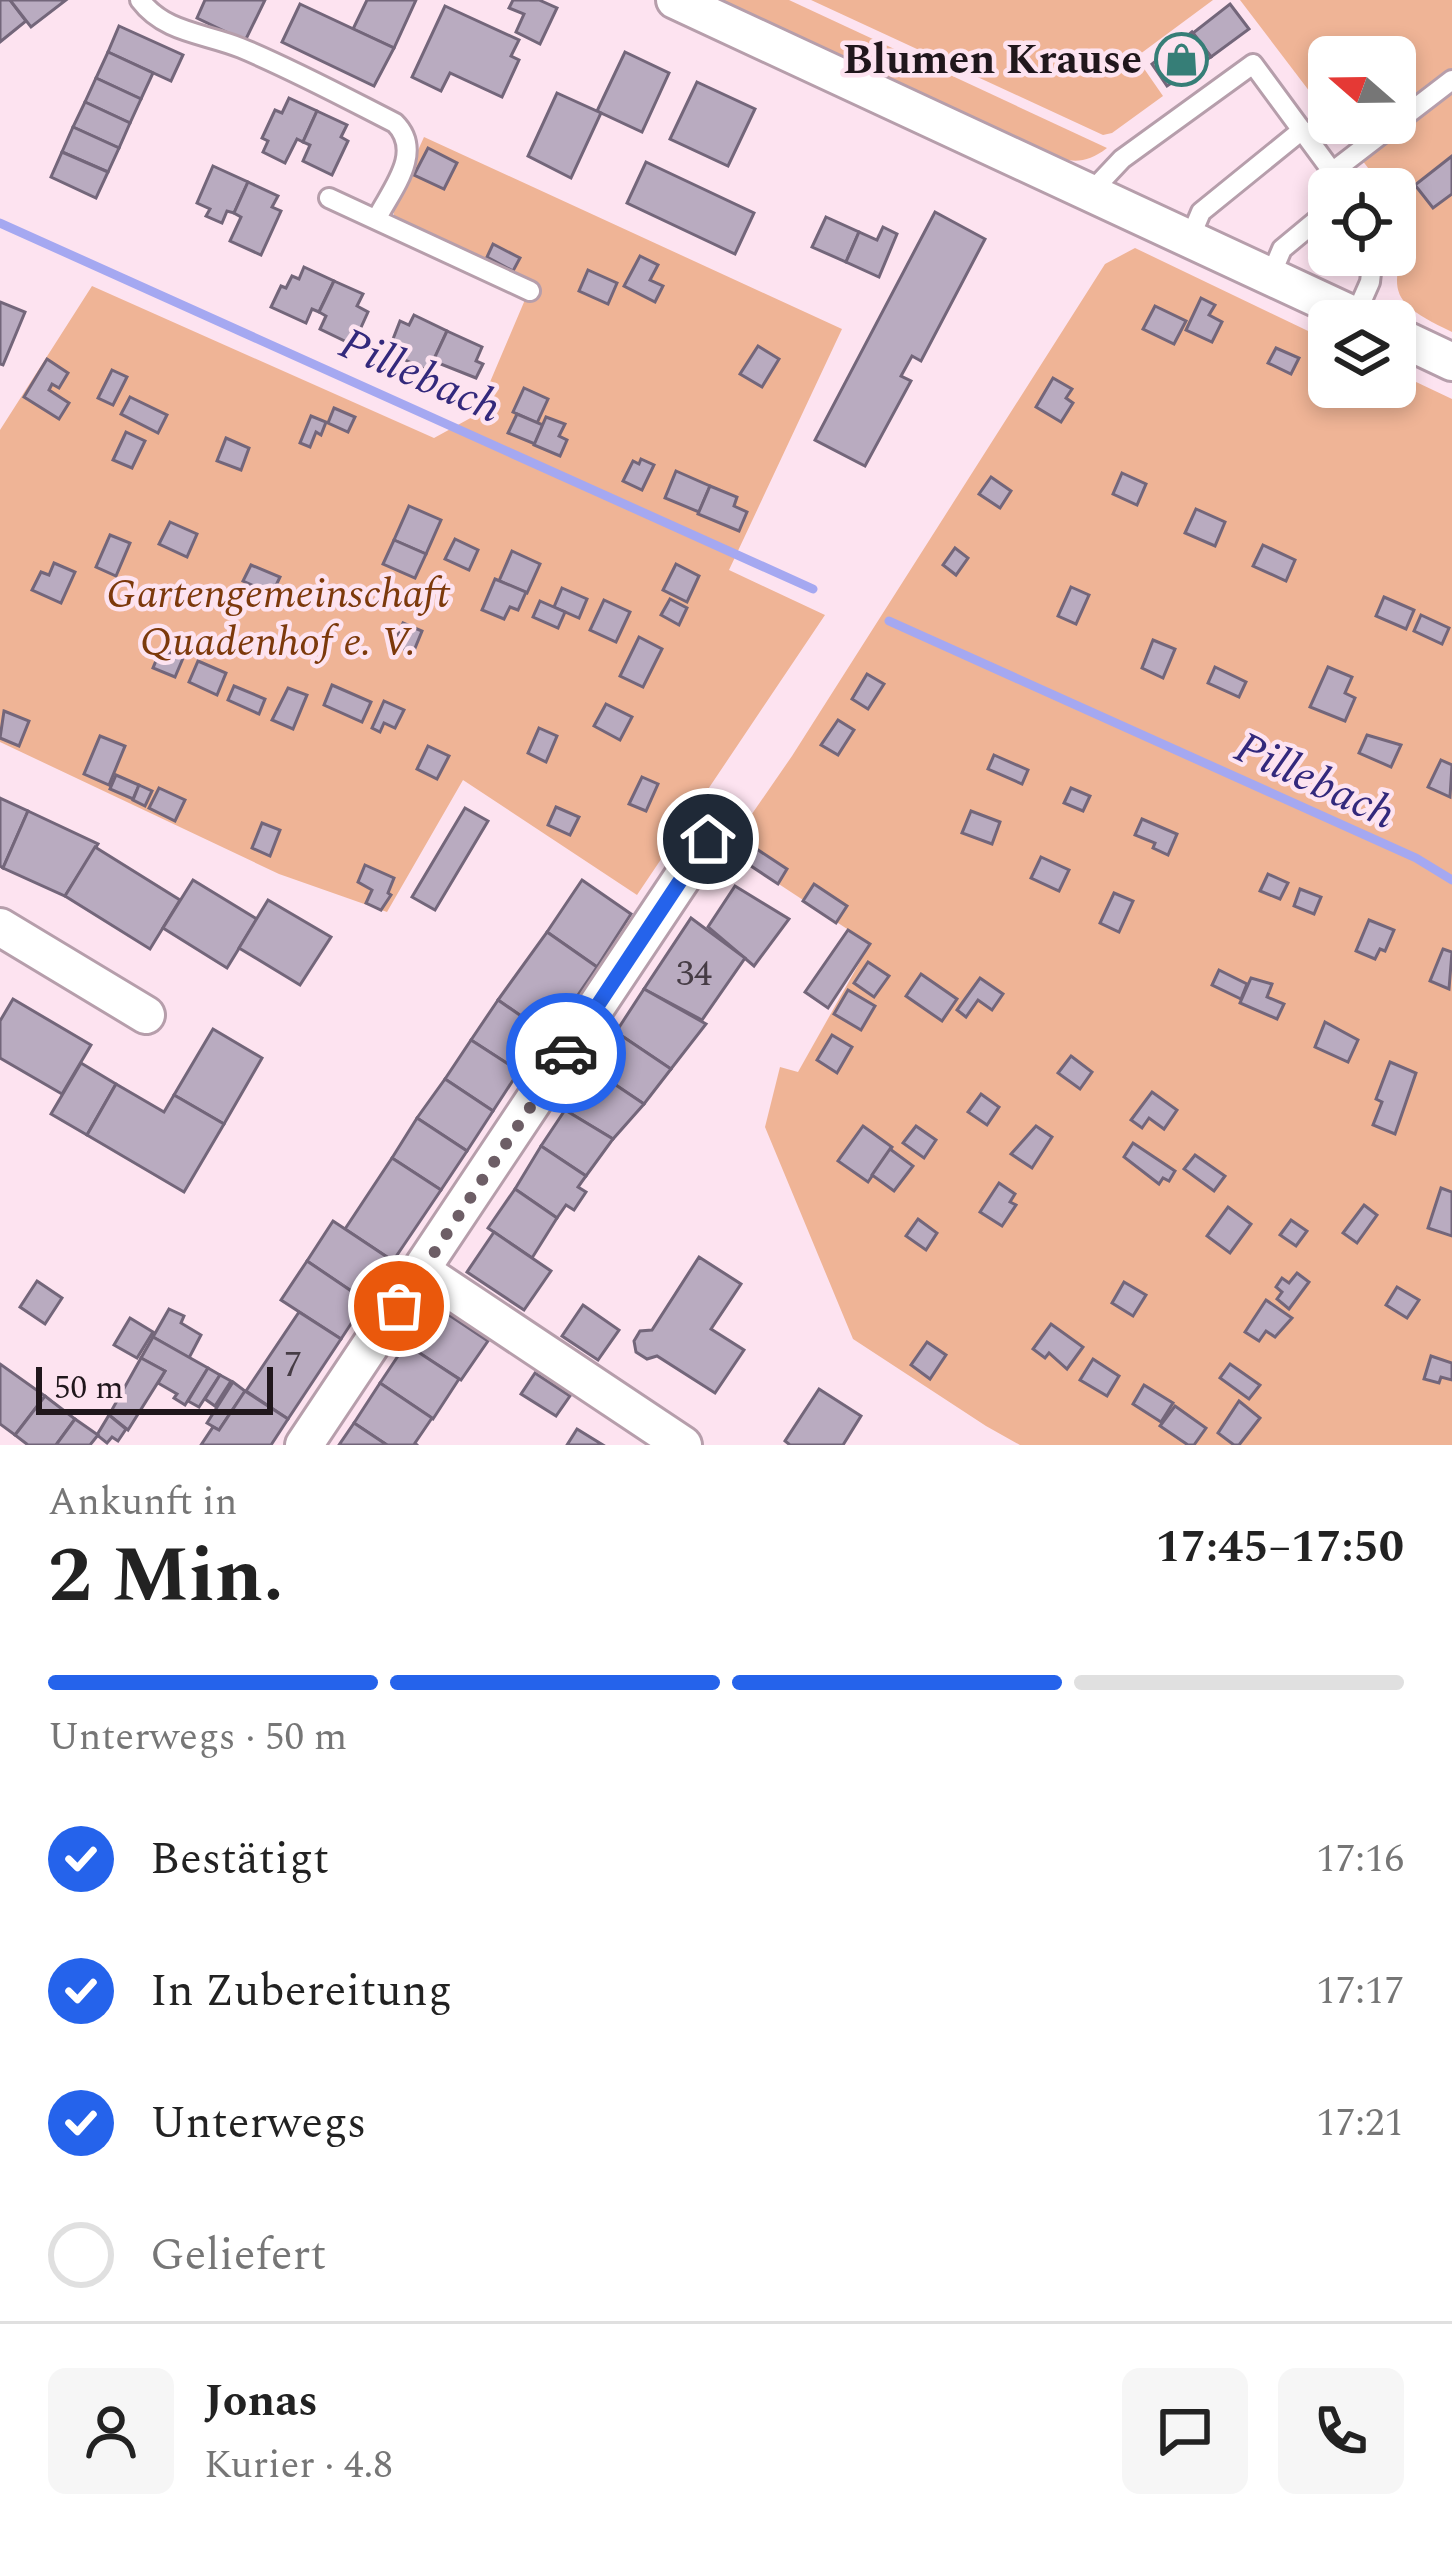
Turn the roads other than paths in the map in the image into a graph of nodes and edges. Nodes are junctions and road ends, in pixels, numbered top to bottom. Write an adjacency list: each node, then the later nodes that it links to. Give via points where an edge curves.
1 (140, 0): 9 (lane, via 153,18 234,45 395,123 409,147)
2 (675, 0): 7 (street)
3 (1452, 80): 6 (lane)
4 (1302, 130): 5 (lane); 7 (lane, via 1252,64 1122,159); 11 (lane, via 1201,212)
5 (1330, 168)
6 (1338, 168)
7 (1090, 193): 11 (street)
8 (329, 198): 9 (lane)
9 (377, 218): 13 (lane)
10 (1308, 227): 12 (lane, via 1282,249)
11 (1190, 238): 12 (street)
12 (1271, 275): 14 (street)
13 (530, 291)
14 (1323, 300)
15 (1416, 345): 16 (street)
16 (1452, 362)
17 (708, 839): 20 (street)
18 (0, 927): 19 (street)
19 (146, 1015)
20 (422, 1270): 21 (street); 22 (street)
21 (304, 1445)
22 (683, 1445)

